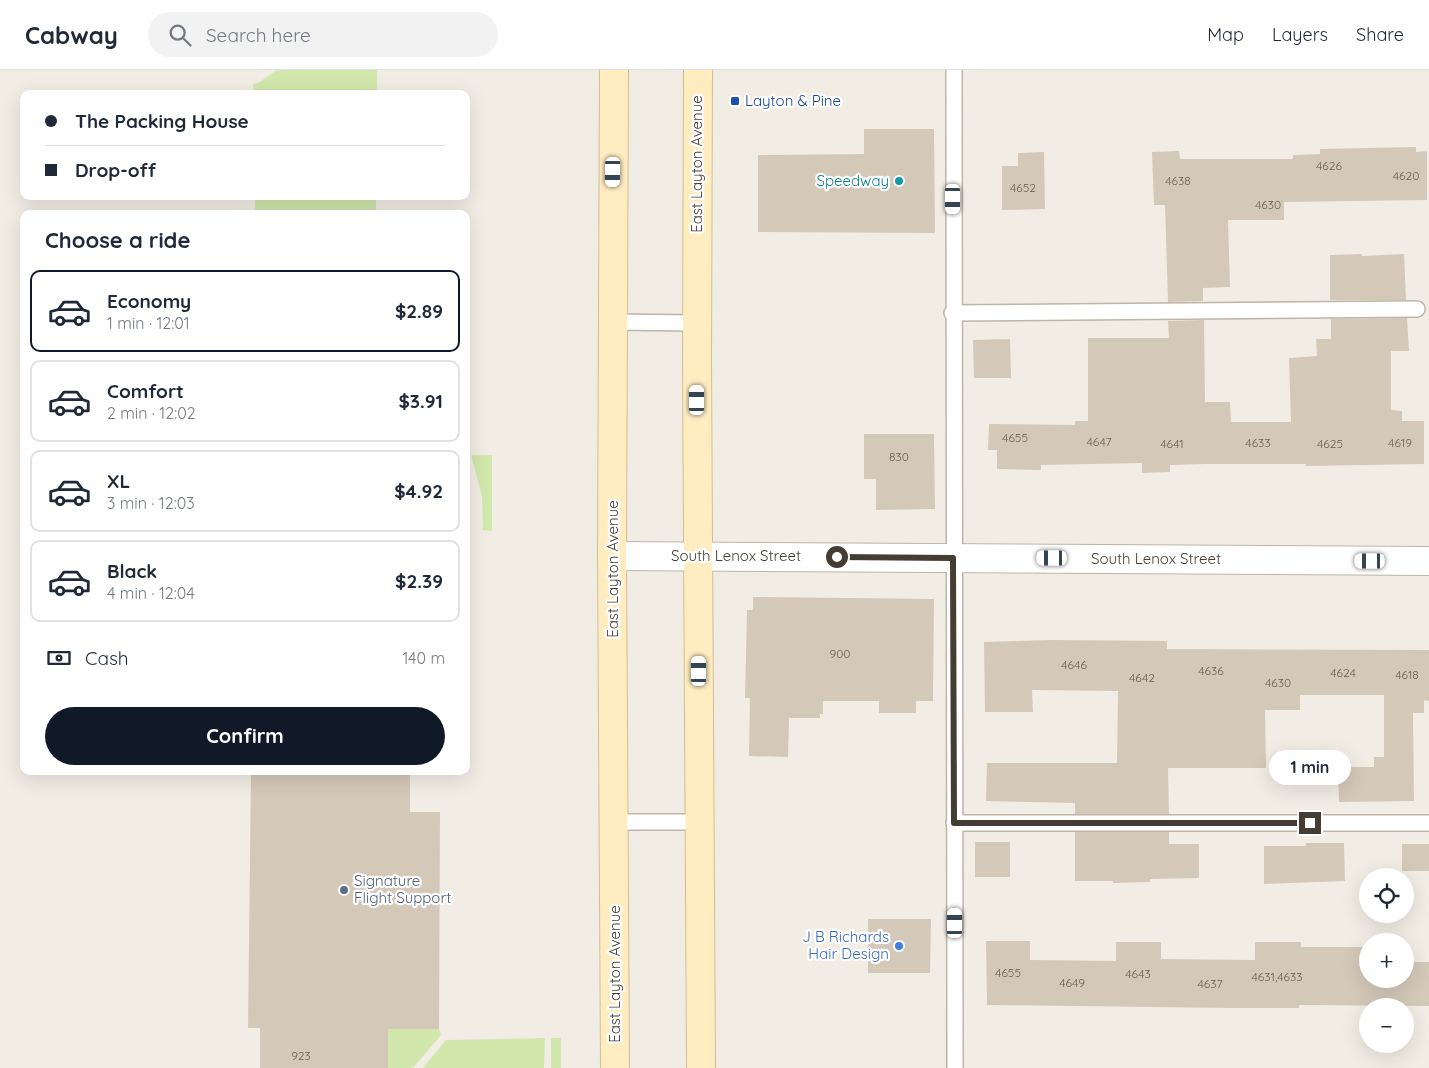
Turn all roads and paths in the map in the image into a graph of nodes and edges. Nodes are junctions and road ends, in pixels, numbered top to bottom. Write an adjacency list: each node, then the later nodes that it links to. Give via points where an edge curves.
1 (614, 70): 6 (main road, East Layton Avenue)
2 (698, 70): 7 (main road, East Layton Avenue)
3 (954, 70): 5 (lane)
4 (1417, 309): 5 (lane)
5 (952, 313): 10 (lane)
6 (613, 322): 7 (lane); 8 (main road, East Layton Avenue)
7 (697, 323): 9 (main road, East Layton Avenue)
8 (612, 556): 9 (street, South Lenox Street); 12 (main road, East Layton Avenue)
9 (698, 556): 10 (street, South Lenox Street); 13 (main road, East Layton Avenue)
10 (953, 558): 11 (street, South Lenox Street); 14 (lane)
11 (1429, 561)
12 (615, 822): 13 (lane); 16 (main road, East Layton Avenue)
13 (700, 822): 17 (main road, East Layton Avenue)
14 (954, 823): 15 (lane); 18 (lane)
15 (1429, 823)
16 (615, 1068)
17 (701, 1068)
18 (955, 1068)

